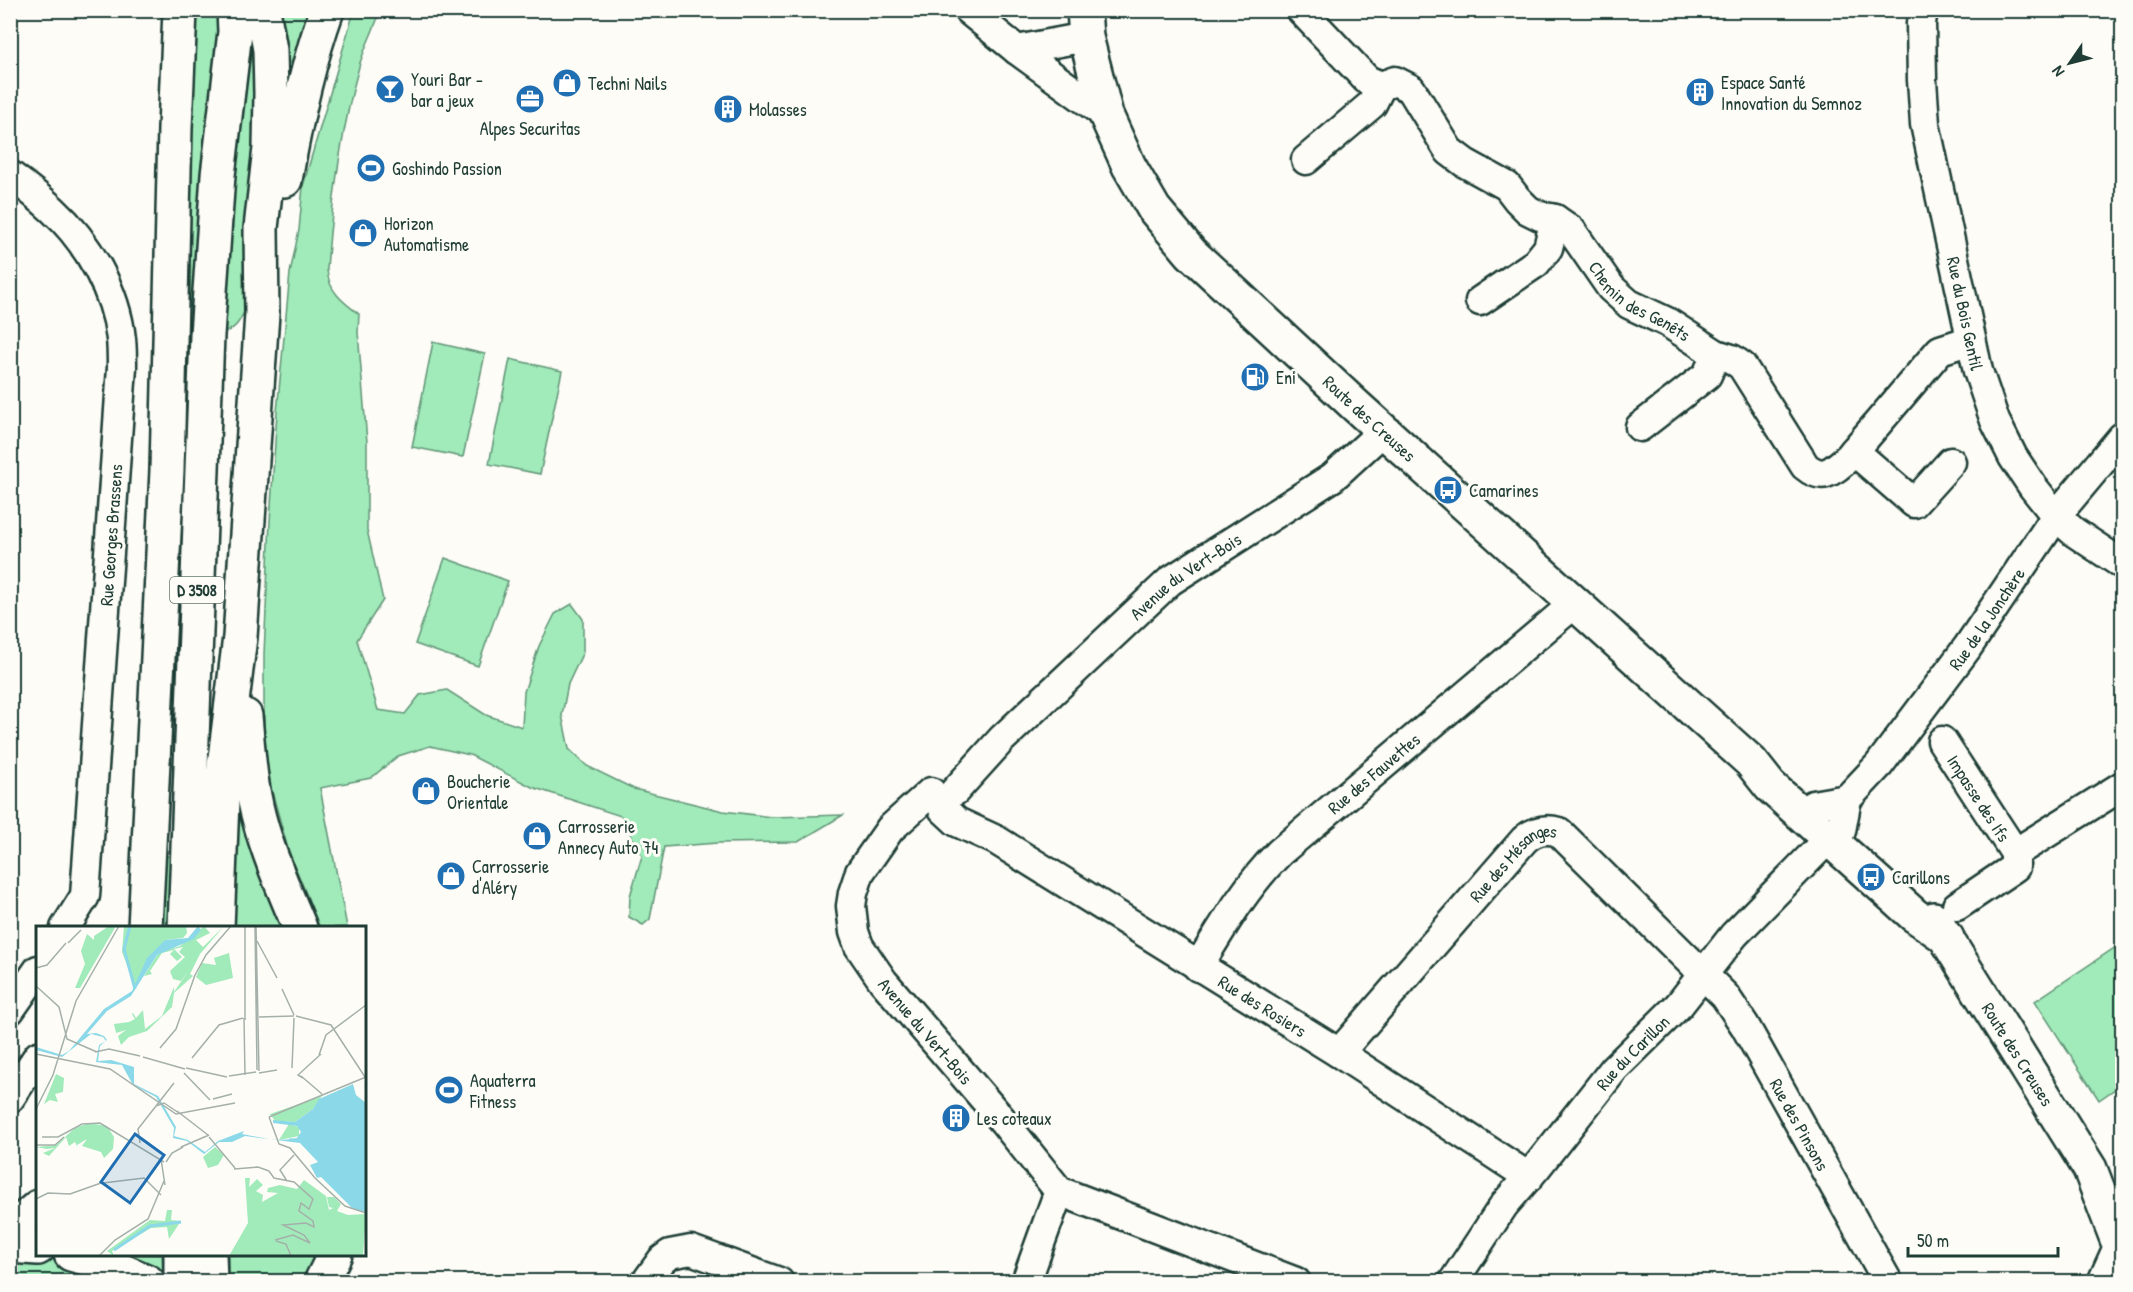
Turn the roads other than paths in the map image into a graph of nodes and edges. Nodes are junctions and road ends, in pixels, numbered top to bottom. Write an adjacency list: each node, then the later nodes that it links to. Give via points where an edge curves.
1 (234, 10): 17 (main road, D 3508, via 236,32 218,175)
2 (263, 10): 16 (main road, D 3508, via 270,50 271,94 270,148 261,228)
3 (327, 10): 16 (main road, via 290,153)
4 (968, 10): 9 (street)
5 (1301, 10): 10 (street, via 1367,80)
6 (1923, 10): 18 (street, Rue du Bois Gentil, via 1925,124)
7 (179, 17): 40 (main road, via 167,470)
8 (1085, 24): 9 (street); 11 (main road, Route des Creuses)
9 (1017, 50): 11 (street)
10 (1381, 86): 12 (street, via 1372,104); 14 (street, Chemin des Genêts, via 1395,81 1411,89 1449,151 1507,186 1528,210)
11 (1106, 115): 21 (main road, Route des Creuses, via 1154,209 1191,253)
12 (1306, 160)
13 (10, 175): 38 (street, Rue Georges Brassens, via 54,211 89,254 111,301 121,338 85,896)
14 (1555, 219): 15 (street, via 1548,248 1536,263); 19 (street, Chemin des Genêts, via 1571,230 1623,299)
15 (1480, 301)
16 (262, 314): 28 (main road, D 3508)
17 (207, 335): 39 (main road); 41 (main road, D 3508)
18 (1971, 340): 23 (street, Chemin des Genêts, via 1940,350); 25 (street, Rue du Bois Gentil, via 1995,422 2028,479)
19 (1716, 354): 20 (street, via 1707,375); 23 (street, Chemin des Genêts, via 1742,366 1805,466 1814,473 1832,471)
20 (1641, 427)
21 (1383, 431): 27 (main road, Route des Creuses); 32 (street, Avenue du Vert-Bois, via 1333,477 1170,581 1002,739 954,770)
22 (2122, 436): 25 (street, Rue de la Jonchère)
23 (1854, 451): 24 (street, via 1914,503)
24 (1951, 462)
25 (2056, 516): 26 (street, Rue du Bois Gentil); 33 (street, Rue de la Jonchère, via 1967,648 1879,765)
26 (2122, 564)
27 (1574, 604): 30 (main road, Route des Creuses); 44 (street, Rue des Fauvettes, via 1280,852 1253,882)
28 (240, 637): 42 (main road, D 3508, via 223,775); 43 (main road, via 249,764 259,818)
29 (1942, 741): 36 (street, Impasse des Ifs)
30 (1751, 762): 34 (main road, Route des Creuses, via 1776,774); 35 (main road, Route des Creuses, via 1770,786)
31 (2122, 786): 36 (street)
32 (944, 797): 44 (street, Rue des Rosiers, via 970,807 996,840); 53 (street, Avenue du Vert-Bois, via 931,818 875,851 860,872 851,906 854,932 883,981)
33 (1847, 800): 34 (street); 35 (street)
34 (1813, 805): 35 (main road, Route des Creuses)
35 (1835, 835): 46 (street, Rue du Carillon, via 1734,935); 51 (main road, Route des Creuses, via 1914,915 1947,938)
36 (2014, 853): 37 (street, via 2015,867)
37 (1957, 906)
38 (66, 926)
39 (145, 926)
40 (145, 926)
41 (185, 926)
42 (217, 926)
43 (300, 926)
44 (1198, 967): 48 (street, Rue des Rosiers)
45 (36, 973): 47 (street)
46 (1703, 973): 48 (street, Rue des Mésanges, via 1559,832 1541,830 1530,833); 52 (street, Rue du Carillon, via 1679,1005 1614,1069); 73 (street, Rue des Pinsons, via 1746,1026)
47 (10, 1010)
48 (1339, 1053): 52 (street, Rue des Rosiers)
49 (36, 1059): 50 (street)
50 (10, 1098)
51 (2090, 1169): 54 (main road, Route des Creuses); 57 (main road, Route des Creuses)
52 (1529, 1177): 72 (street, Rue du Carillon, via 1504,1205)
53 (1059, 1191): 70 (street); 71 (street)
54 (2122, 1194)
55 (36, 1209): 56 (main road)
56 (10, 1231)
57 (2120, 1244): 74 (street)
58 (10, 1246): 59 (main road)
59 (36, 1248)
60 (78, 1256): 64 (main road)
61 (181, 1256): 65 (main road)
62 (209, 1256): 66 (main road)
63 (334, 1256): 67 (main road)
64 (148, 1281)
65 (181, 1281)
66 (210, 1281)
67 (321, 1281)
68 (646, 1281): 69 (street, via 670,1254 691,1250)
69 (779, 1281)
70 (1026, 1281)
71 (1296, 1281)
72 (1453, 1281)
73 (1888, 1281)
74 (2102, 1281)

